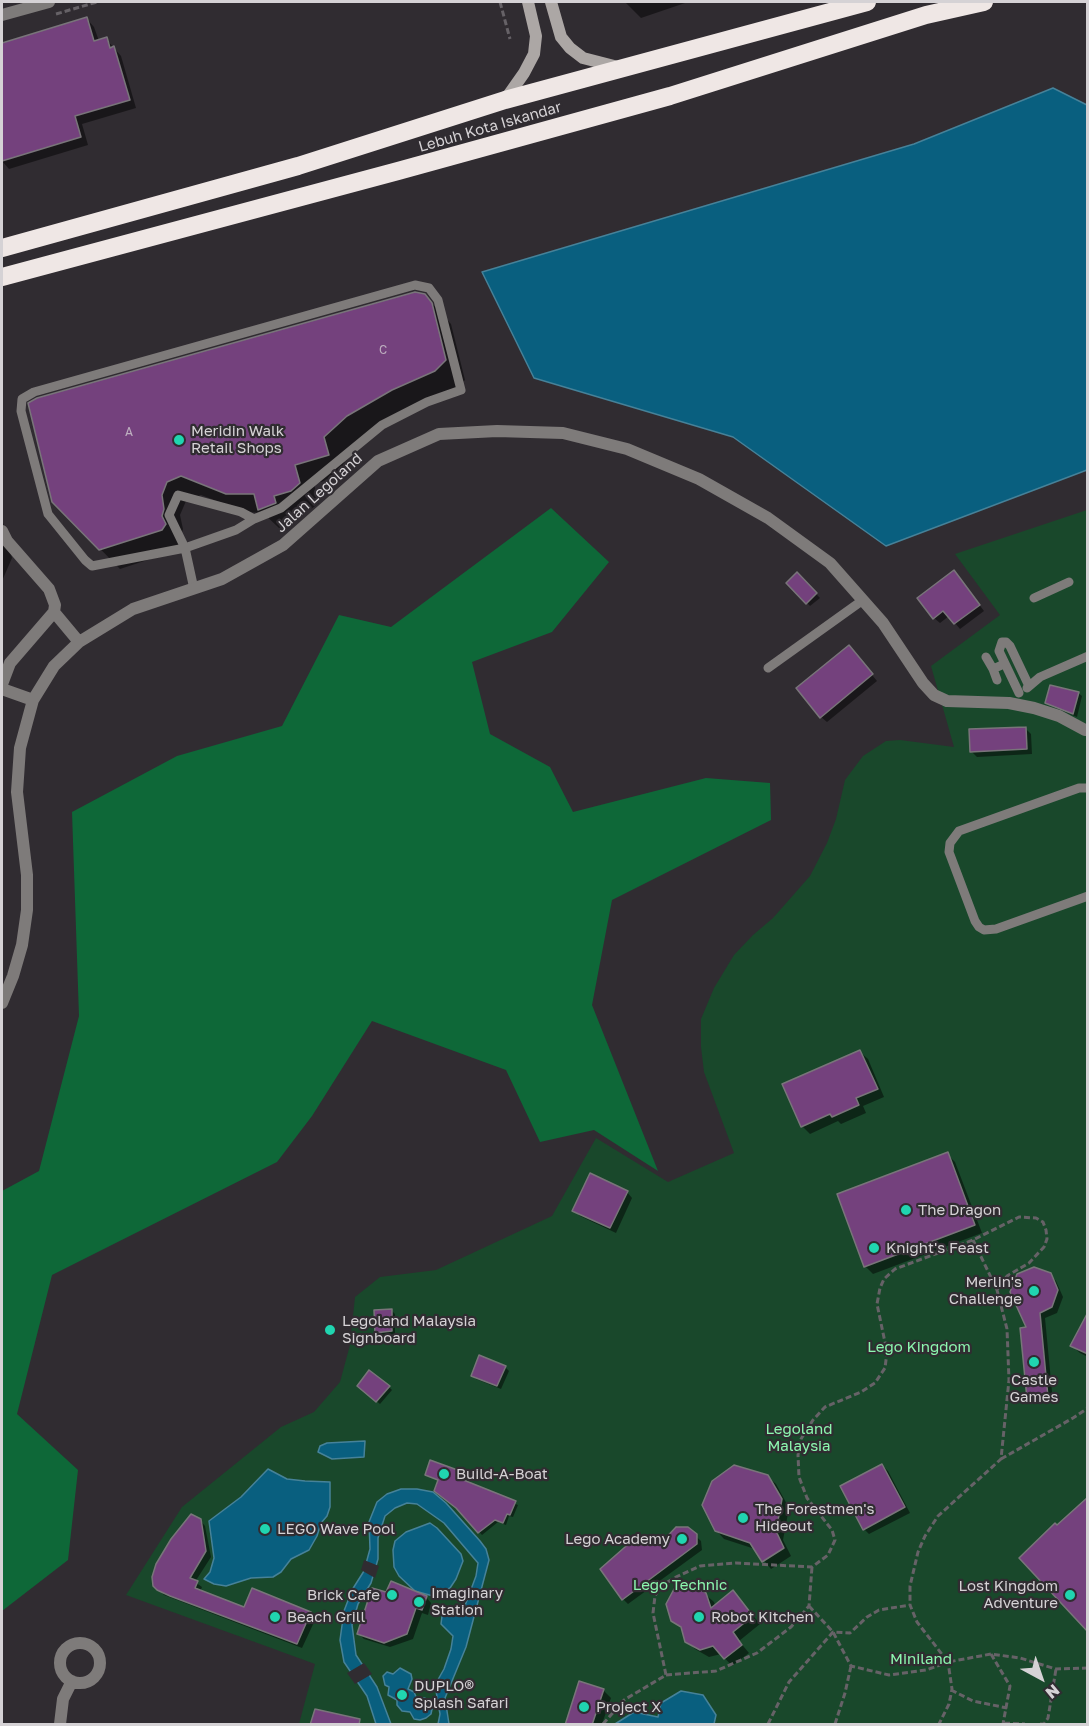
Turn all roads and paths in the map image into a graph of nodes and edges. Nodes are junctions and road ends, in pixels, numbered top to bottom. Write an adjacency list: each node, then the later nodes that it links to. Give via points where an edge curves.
1 (49, 2): 7 (street)
2 (500, 2): 8 (path)
3 (528, 2): 10 (street, via 536,36 534,54)
4 (551, 2): 9 (street, via 561,37 570,48 583,57)
5 (867, 2): 9 (highway, Lebuh Kota Iskandar)
6 (984, 2): 12 (highway, Lebuh Kota Iskandar, via 926,15 670,96)
7 (2, 15)
8 (510, 39)
9 (624, 69): 10 (highway, Lebuh Kota Iskandar)
10 (504, 100): 11 (highway, Lebuh Kota Iskandar, via 298,166)
11 (2, 248)
12 (2, 277)
13 (255, 519): 15 (lane); 15 (lane, via 178,495 170,515); 15 (lane, via 281,508 382,425 461,390 438,300 429,288 416,285 34,392 22,399 21,411 48,514 85,561 98,566)
14 (2, 531): 20 (street, via 49,589)
15 (184, 548): 17 (lane)
16 (1070, 582): 18 (lane)
17 (194, 589): 19 (street, Jalan Legoland, via 222,579 283,545 378,461 439,434 563,432 627,448 699,478 768,518 830,563); 21 (street, Jalan Legoland, via 133,609)
18 (1034, 598)
19 (862, 600): 25 (lane); 33 (street, Jalan Legoland, via 934,695 947,701)
20 (54, 612): 21 (street); 28 (street, via 10,663)
21 (79, 642): 32 (street, Jalan Legoland, via 54,666)
22 (1088, 656): 29 (lane, via 1040,677)
23 (986, 657): 26 (lane)
24 (1004, 664): 26 (lane); 29 (lane, via 999,646 1006,642); 31 (lane)
25 (768, 668)
26 (993, 669): 27 (lane)
27 (998, 680)
28 (2, 684)
29 (1029, 686): 31 (lane)
30 (2, 689): 32 (street)
31 (1019, 693): 33 (lane)
32 (33, 700): 37 (street, Jalan Legoland, via 20,748 17,792 27,910 22,945)
33 (1009, 703): 34 (street, Jalan Legoland, via 1059,716)
34 (1085, 730)
35 (1088, 788): 36 (lane, via 959,831 949,852 975,921 984,930)
36 (1088, 896)
37 (2, 1002)
38 (973, 1240): 39 (path); 39 (path, via 1019,1217 1043,1222 1047,1239 1044,1248 1007,1276); 42 (path, via 895,1269 884,1279 877,1304 887,1352 885,1368 875,1383 825,1407 801,1439 799,1477 807,1498 835,1540 828,1555)
39 (997, 1290): 41 (path, via 1007,1329 1009,1380)
40 (1088, 1408): 41 (path)
41 (1001, 1459): 43 (path, via 938,1516 925,1536 910,1586)
42 (812, 1567): 44 (path); 51 (path, via 736,1563 700,1566 661,1586 653,1613)
43 (910, 1605): 45 (path, via 879,1610 850,1633); 47 (path, via 917,1622)
44 (808, 1606): 45 (path); 51 (path, via 791,1627 757,1653 716,1671)
45 (832, 1632): 48 (path); 58 (path, via 789,1682)
46 (991, 1654): 47 (path); 50 (path); 54 (path, via 1010,1686)
47 (948, 1662): 48 (path, via 926,1670 889,1675); 53 (path)
48 (851, 1666): 59 (path)
49 (1088, 1668): 50 (path)
50 (1056, 1669): 62 (path, via 1048,1718)
51 (666, 1675): 57 (path, via 624,1700)
52 (72, 1681): 56 (street, via 63,1699)
53 (951, 1690): 54 (path, via 973,1701); 60 (path)
54 (1007, 1708): 55 (path)
55 (1004, 1724): 61 (path)
56 (60, 1725)
57 (603, 1725)
58 (768, 1725)
59 (835, 1725)
60 (939, 1725)
61 (1025, 1725)
62 (1040, 1725)

